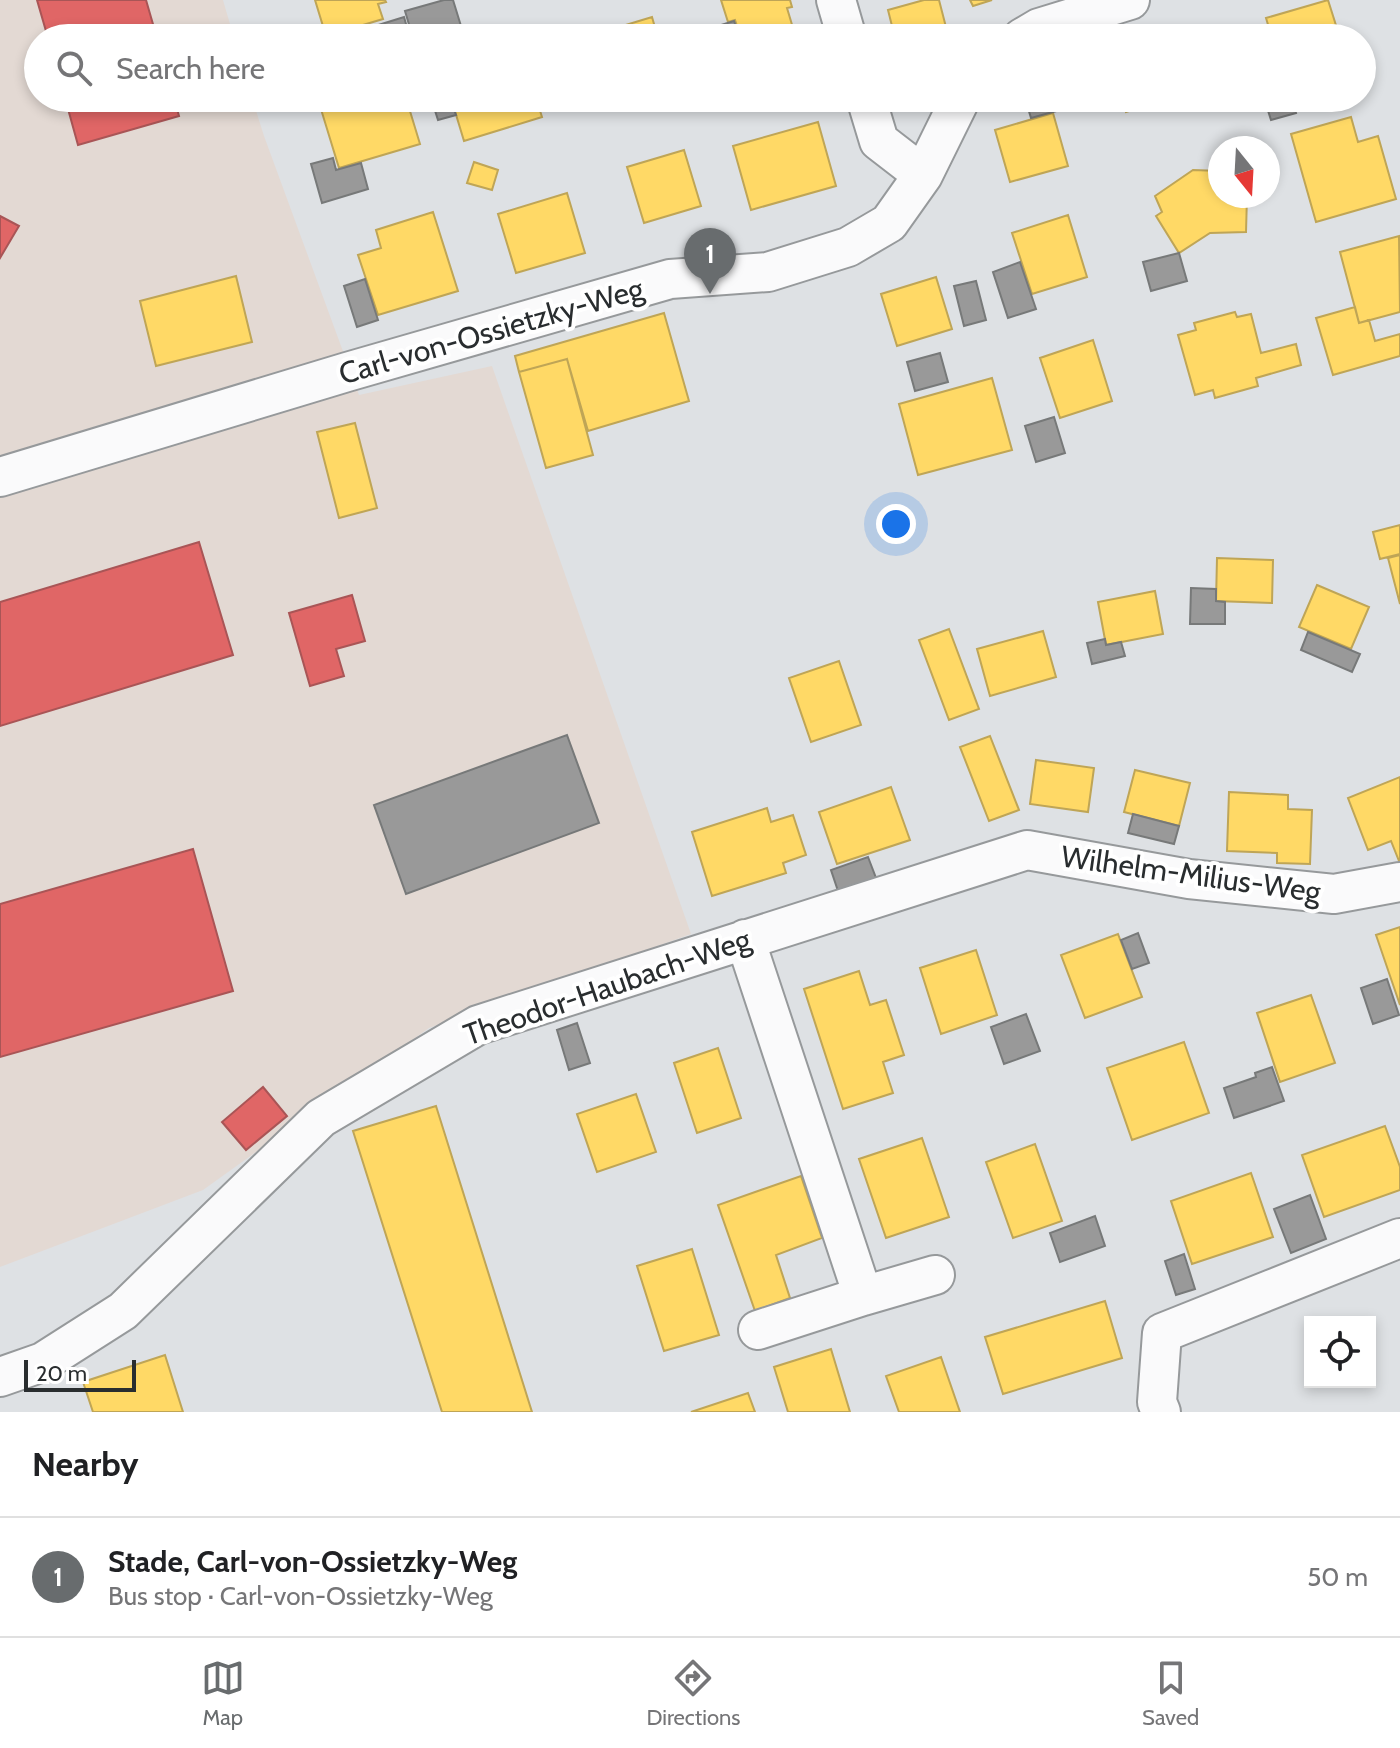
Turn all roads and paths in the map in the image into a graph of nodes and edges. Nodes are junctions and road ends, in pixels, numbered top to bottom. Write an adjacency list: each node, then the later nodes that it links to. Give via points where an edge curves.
1 (836, 0): 3 (street)
2 (1130, 0): 4 (street)
3 (843, 24)
4 (1052, 24)
5 (870, 112): 7 (street, via 879,141)
6 (954, 112): 7 (street, Carl-von-Ossietzky-Weg)
7 (923, 175): 8 (street, Carl-von-Ossietzky-Weg, via 889,223 848,247 768,272 670,279)
8 (0, 477)
9 (984, 862): 10 (street, Wilhelm-Milius-Weg, via 1027,850 1189,879 1334,894); 11 (street, Theodor-Haubach-Weg)
10 (1400, 882)
11 (745, 939): 14 (street); 16 (street, Theodor-Haubach-Weg, via 478,1025 321,1118 123,1311 43,1362)
12 (1400, 1238): 17 (street, via 1162,1333 1157,1402)
13 (935, 1275): 14 (street)
14 (863, 1296): 15 (street)
15 (758, 1330)
16 (0, 1377)
17 (1161, 1412)

